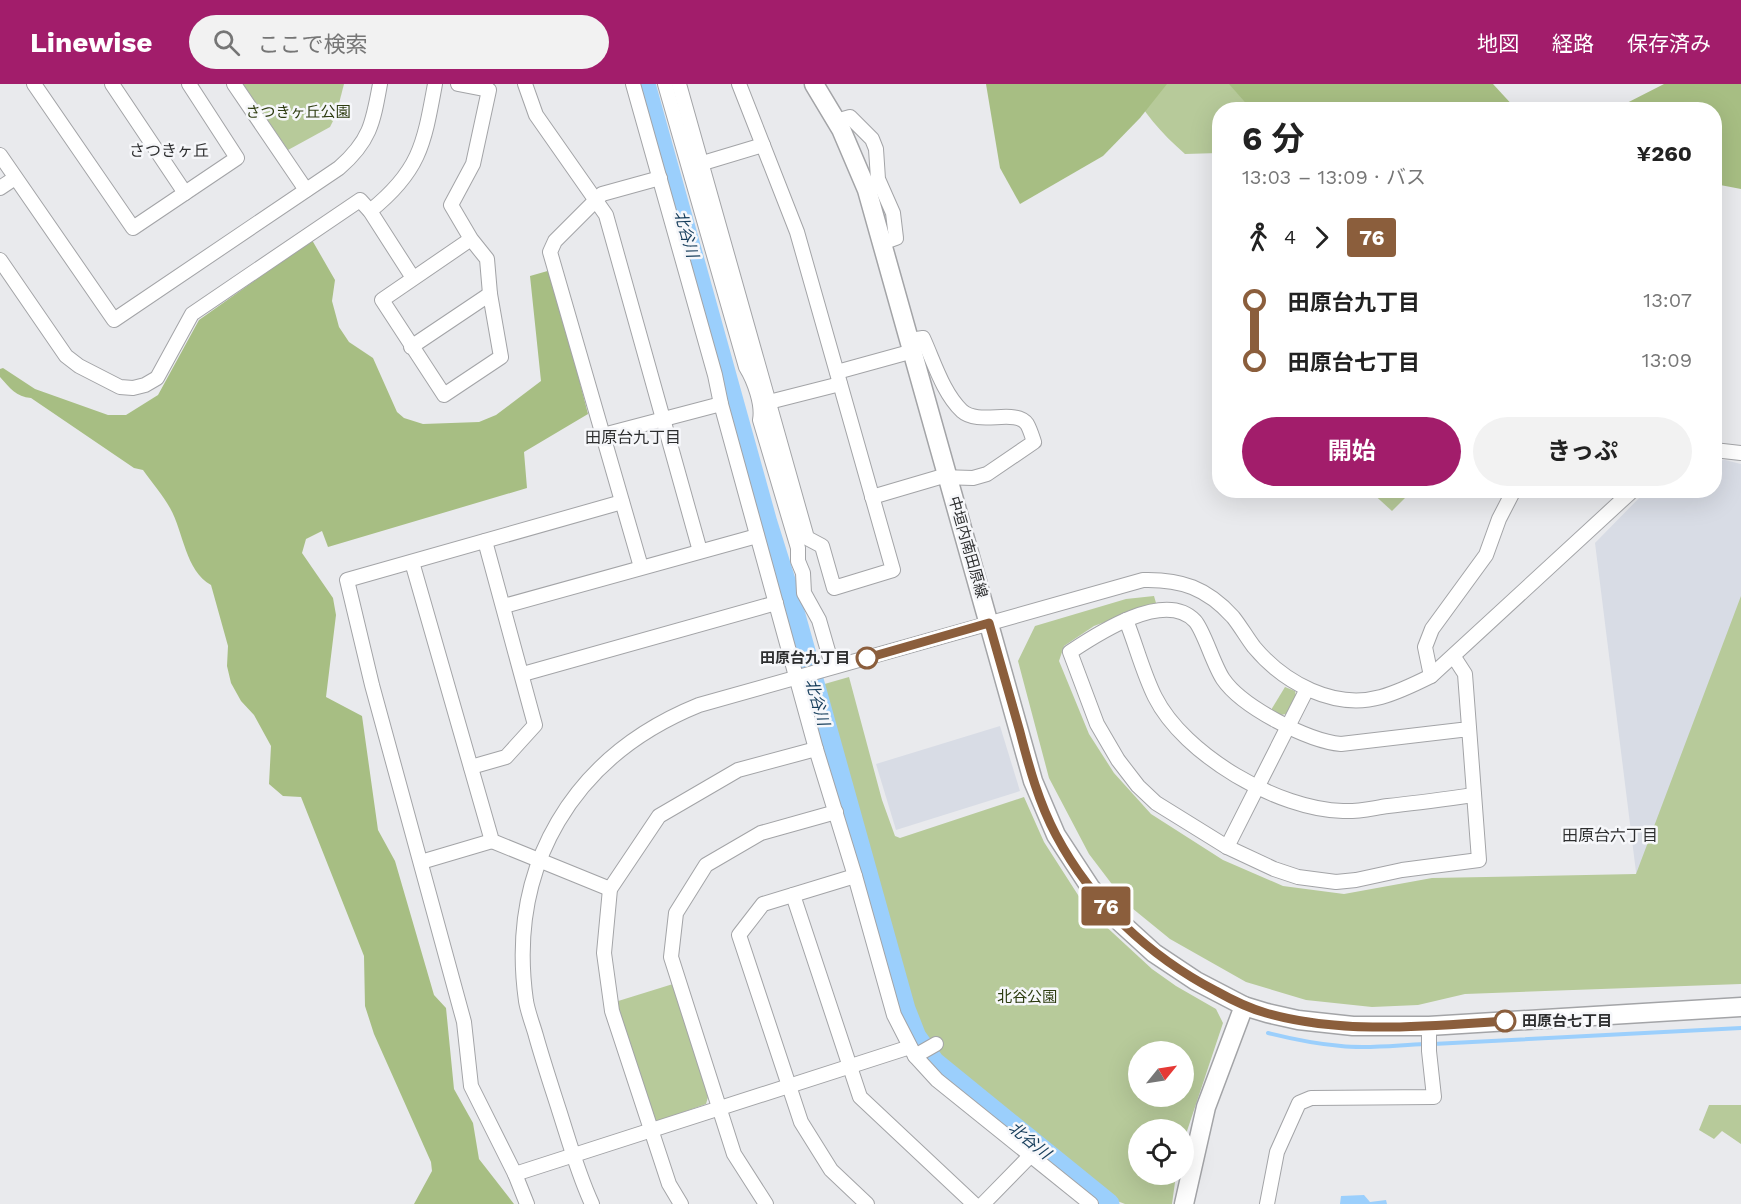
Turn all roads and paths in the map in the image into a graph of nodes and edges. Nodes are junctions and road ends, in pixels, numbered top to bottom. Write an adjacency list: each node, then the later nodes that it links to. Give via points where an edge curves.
1 (34, 84): 21 (street, via 133,228)
2 (112, 84): 21 (street)
3 (189, 84): 21 (street, via 237,158)
4 (234, 84): 20 (street)
5 (380, 84): 20 (street, via 370,130 362,144 339,168)
6 (435, 84): 23 (street, via 426,134 415,161 394,191)
7 (458, 84): 24 (street, via 489,90 473,164 451,205)
8 (525, 84): 22 (street, via 536,115)
9 (633, 84): 18 (street)
10 (665, 84): 54 (street, via 746,367 752,376 760,420 798,548 804,592 819,620)
11 (680, 84): 16 (street)
12 (739, 84): 14 (street)
13 (814, 84): 29 (main road, 中垣内南田原線, via 863,180)
14 (763, 145): 16 (street); 30 (street, via 797,232)
15 (0, 155): 17 (street)
16 (702, 163): 33 (street)
17 (15, 178): 19 (street); 20 (street, via 114,320)
18 (660, 178): 22 (street); 34 (street)
19 (0, 188)
20 (306, 190)
21 (185, 193)
22 (596, 199): 35 (street, via 606,215); 36 (street, via 555,240 550,252)
23 (370, 211): 25 (street, via 360,200 192,314 157,378 133,388 120,387 66,356); 26 (street)
24 (471, 239): 26 (street); 27 (street, via 487,259)
25 (0, 260)
26 (413, 278): 28 (street, via 382,300)
27 (490, 294): 28 (street); 28 (street, via 501,357 444,395)
28 (411, 347)
29 (908, 347): 30 (street); 31 (street, via 923,338); 32 (main road, 中垣内南田原線)
30 (838, 378): 33 (street); 40 (street)
31 (947, 392): 32 (street); 39 (street, via 963,412 974,417 1020,418 1027,424 1034,442 987,474 973,478)
32 (928, 401): 39 (main road, 中垣内南田原線)
33 (769, 402): 40 (street, via 807,538 822,546 834,588 893,570)
34 (721, 404): 35 (street); 44 (street)
35 (663, 419): 36 (street); 46 (street)
36 (603, 435): 43 (street)
37 (1722, 451): 38 (street)
38 (1741, 453)
39 (948, 476): 40 (street); 52 (main road, 中垣内南田原線)
40 (872, 497)
41 (1510, 498): 56 (street, via 1486,555 1432,629 1425,647)
42 (1623, 498): 53 (street)
43 (621, 502): 45 (street); 48 (street)
44 (757, 536): 46 (street); 49 (street)
45 (485, 541): 47 (street); 50 (street)
46 (700, 551): 48 (street)
47 (412, 562): 62 (street); 69 (street, via 347,580)
48 (641, 567): 50 (street)
49 (776, 603): 55 (street); 57 (street)
50 (504, 606): 55 (street)
51 (1126, 620): 59 (street, via 1149,612 1169,610 1185,614 1197,622 1224,681 1240,697); 63 (street, via 1155,697 1167,716 1200,751); 67 (street, via 1070,652 1098,724 1138,786 1156,803)
52 (989, 623): 54 (street); 58 (street, via 1143,580 1168,579 1195,587 1219,602 1268,662); 73 (main road, 中垣内南田原線, via 1033,781 1056,835 1090,887 1154,953)
53 (1454, 657): 56 (street); 60 (street, via 1465,674)
54 (828, 664): 57 (street)
55 (523, 674): 62 (street, via 535,725 506,757)
56 (1431, 676): 58 (street, via 1379,698 1351,700)
57 (800, 677): 61 (street); 68 (street, via 699,705 628,743 598,769 571,801)
58 (1307, 689): 59 (street)
59 (1288, 727): 60 (street, via 1326,743 1341,744); 63 (street)
60 (1469, 729): 64 (street)
61 (816, 749): 65 (street); 71 (street, via 738,770 660,816)
62 (471, 767): 66 (street)
63 (1257, 788): 64 (street, via 1298,804 1346,812); 67 (street)
64 (1474, 795): 67 (street, via 1479,860 1336,882 1282,872)
65 (836, 812): 70 (street); 80 (street, via 761,833 706,865 676,913 671,957)
66 (492, 841): 68 (street); 69 (street)
67 (1227, 847)
68 (540, 859): 71 (street); 82 (street, via 524,920 522,965 526,1004)
69 (421, 862): 84 (street, via 464,1022 471,1086)
70 (855, 876): 72 (street); 77 (street, via 894,1015)
71 (610, 889): 81 (street, via 604,953 612,1011)
72 (793, 894): 78 (street); 79 (street, via 763,904 739,935)
73 (1244, 1006): 75 (main road, 中垣内南田原線, via 1298,1020 1353,1026); 93 (main road, via 1206,1107)
74 (1741, 1007): 75 (main road, 中垣内南田原線)
75 (1429, 1026): 94 (street, via 1434,1097 1311,1098 1299,1103 1277,1152)
76 (936, 1044): 77 (street)
77 (915, 1052): 78 (street); 83 (street, via 937,1080)
78 (848, 1067): 79 (street); 90 (street, via 860,1097)
79 (789, 1085): 80 (street); 89 (street, via 801,1122 831,1170)
80 (720, 1108): 81 (street); 88 (street, via 734,1154)
81 (651, 1131): 82 (street); 87 (street, via 669,1184)
82 (574, 1156): 84 (street); 86 (street)
83 (1030, 1156): 91 (street); 92 (street)
84 (515, 1174): 85 (street)
85 (526, 1204)
86 (592, 1204)
87 (681, 1204)
88 (766, 1204)
89 (867, 1204)
90 (974, 1204)
91 (983, 1204)
92 (1091, 1204)
93 (1184, 1204)
94 (1267, 1204)

